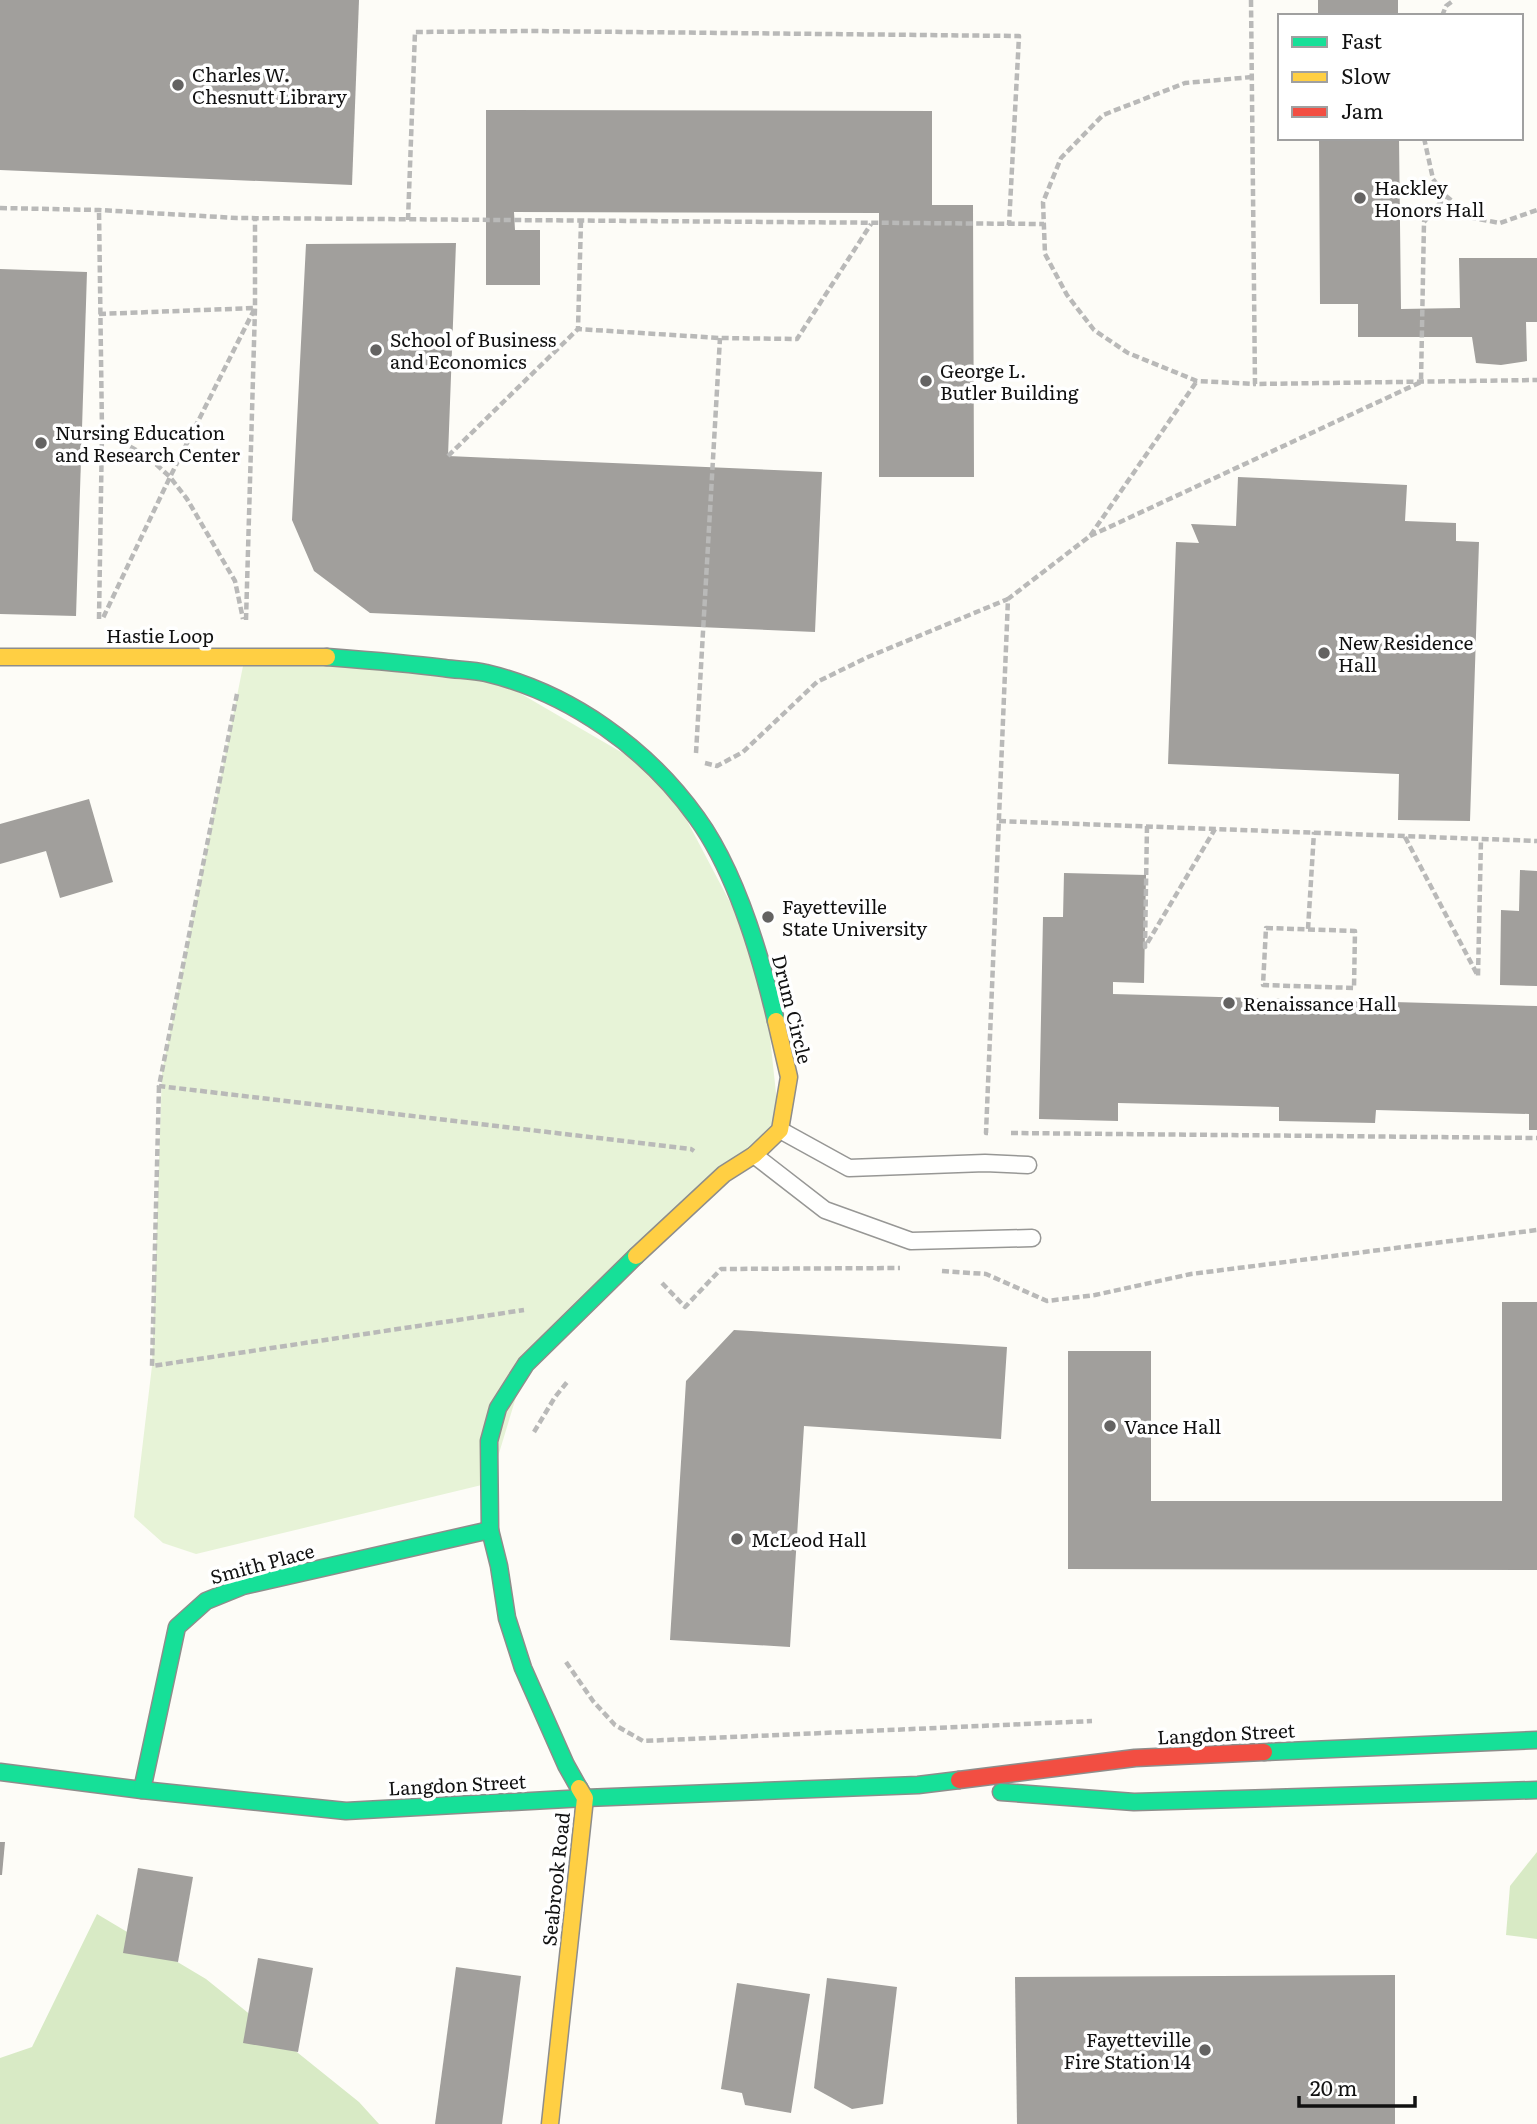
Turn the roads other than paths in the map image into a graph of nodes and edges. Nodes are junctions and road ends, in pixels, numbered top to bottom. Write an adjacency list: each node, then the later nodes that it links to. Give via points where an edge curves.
1 (0, 657): 2 (street, Hastie Loop)
2 (320, 657): 3 (street, Drum Circle, via 485,673 535,689 583,713 663,777 698,819 724,865 762,964 789,1077)
3 (780, 1130): 4 (street); 5 (lane, via 849,1168)
4 (754, 1155): 6 (lane, via 825,1210 911,1241); 7 (street, via 724,1174 526,1364 498,1408 489,1441)
5 (1028, 1165)
6 (1032, 1238)
7 (490, 1530): 11 (street, Smith Place, via 243,1586 217,1594 195,1608 177,1627); 13 (street, Seabrook Road, via 507,1618 523,1668)
8 (1537, 1740): 10 (street, Langdon Street, via 1135,1758)
9 (0, 1772): 11 (street, Langdon Street)
10 (918, 1786): 12 (street, Langdon Street, via 1134,1802); 13 (street, Langdon Street)
11 (142, 1790): 13 (street, Langdon Street, via 346,1811)
12 (1537, 1790)
13 (585, 1798): 14 (street, Seabrook Road)
14 (550, 2124)

